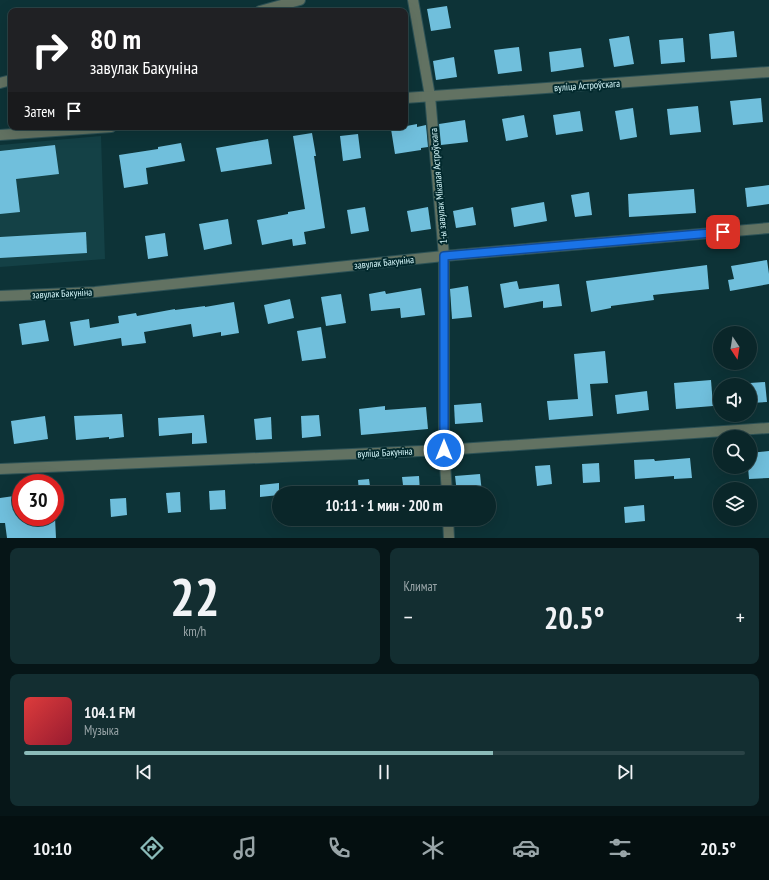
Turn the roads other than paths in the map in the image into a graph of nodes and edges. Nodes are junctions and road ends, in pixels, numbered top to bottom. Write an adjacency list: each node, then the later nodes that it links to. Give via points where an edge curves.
1 (298, 0): 3 (street)
2 (413, 0): 5 (street, 1-ы завулак Мікалая Астроўскага)
3 (270, 8)
4 (769, 72): 5 (street, вуліца Астроўскага)
5 (430, 96): 6 (street, вуліца Астроўскага); 10 (street, 1-ы завулак Мікалая Астроўскага)
6 (408, 98)
7 (69, 130): 8 (street)
8 (0, 135)
9 (769, 228): 10 (street, завулак Бакуніна)
10 (444, 256): 11 (street, завулак Бакуніна, via 95,292); 13 (street, 1-ы завулак Мікалая Астроўскага)
11 (0, 296)
12 (769, 428): 13 (street, вуліца Бакуніна)
13 (444, 450): 14 (street, вуліца Бакуніна); 15 (street, 1-ы завулак Мікалая Астроўскага)
14 (0, 469)
15 (447, 486)
16 (448, 526): 17 (street)
17 (449, 538)

